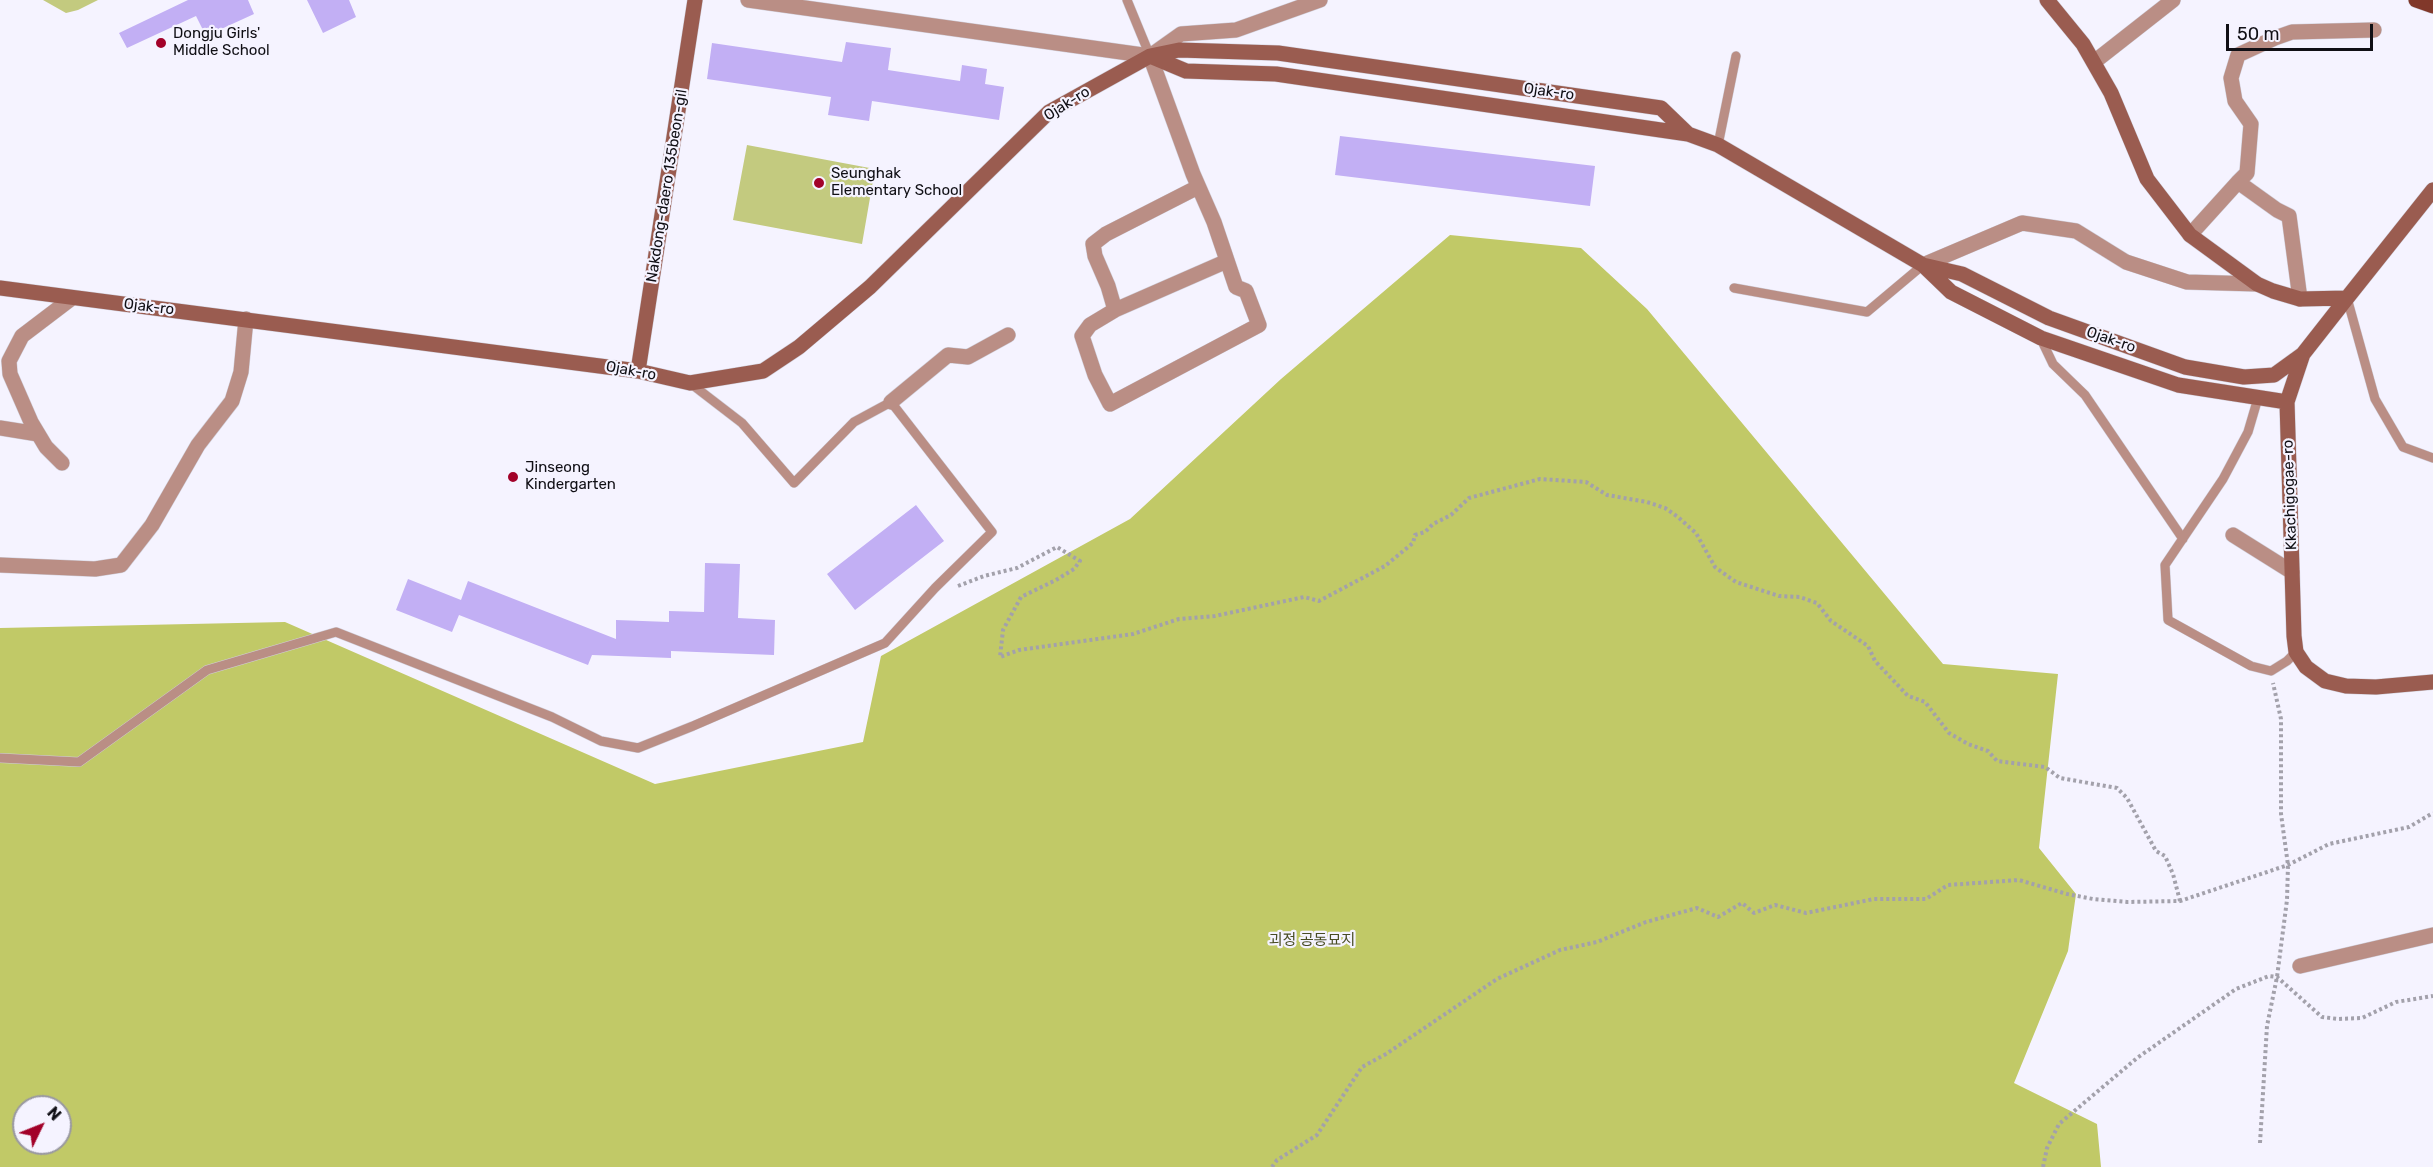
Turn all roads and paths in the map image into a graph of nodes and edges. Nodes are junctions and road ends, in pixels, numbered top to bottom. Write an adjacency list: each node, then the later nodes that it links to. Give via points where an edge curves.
1 (695, 0): 33 (street, Nakdong-daero 135beon-gil)
2 (748, 0): 10 (street)
3 (1127, 0): 10 (lane)
4 (1320, 0): 10 (street, via 1236,30 1181,34)
5 (2047, 0): 12 (street)
6 (2173, 0): 12 (street)
7 (2416, 0): 8 (main road)
8 (2433, 6)
9 (2374, 30): 15 (street, via 2292,32 2238,55 2231,78 2235,100 2252,124 2247,173)
10 (1150, 56): 13 (street, Ojak-ro, via 1186,71 1276,74); 13 (street, Ojak-ro, via 1179,50 1278,53 1626,103 1660,108); 16 (street); 34 (street, Ojak-ro, via 1049,112 870,287 799,347 763,371)
11 (1736, 56): 14 (lane)
12 (2094, 62): 18 (street, via 2147,179)
13 (1688, 134): 14 (street, Ojak-ro)
14 (1718, 145): 20 (street, Ojak-ro)
15 (2238, 182): 18 (street); 26 (street, via 2289,216)
16 (1198, 187): 19 (street); 27 (street, via 1093,244)
17 (2433, 190): 25 (street)
18 (2190, 235): 21 (street)
19 (1227, 261): 27 (street); 27 (street, via 1236,286 1246,291 1259,326 1110,404 1082,336 1090,325)
20 (1923, 265): 21 (street, via 2022,223 2076,231 2126,262 2187,282); 23 (lane, via 1867,312); 30 (street, Ojak-ro, via 1952,292); 31 (street, Ojak-ro, via 1962,274 2049,318 2185,367 2244,377 2274,375)
21 (2257, 284): 26 (street)
22 (0, 288): 24 (street, Ojak-ro)
23 (1734, 288)
24 (72, 298): 28 (street, Ojak-ro); 32 (street, via 22,336)
25 (2347, 298): 26 (street); 31 (street, Kkachigogae-ro); 40 (lane, via 2375,399 2403,447)
26 (2300, 299)
27 (1115, 310)
28 (246, 319): 33 (street, Ojak-ro); 44 (street, via 241,372 232,401 198,445 152,525 121,565 95,569)
29 (1008, 335): 36 (street, via 968,357 948,355)
30 (2041, 338): 35 (street, Ojak-ro, via 2178,385); 43 (lane, via 2053,364 2085,395)
31 (2303, 354): 37 (street, Kkachigogae-ro)
32 (5, 361): 39 (street)
33 (638, 371): 34 (street, Ojak-ro)
34 (690, 383): 36 (lane, via 742,423 794,483 854,422)
35 (2258, 398): 37 (street, Ojak-ro); 43 (lane, via 2248,432 2223,479)
36 (891, 402): 50 (lane, via 992,532 885,643 638,748 601,741 552,717 336,632 207,670 79,762)
37 (2287, 402): 45 (street, Kkachigogae-ro)
38 (0, 428): 39 (street)
39 (38, 434): 41 (street)
40 (2433, 458)
41 (62, 463)
42 (2233, 535): 45 (street)
43 (2183, 539): 48 (lane, via 2165,565 2168,620 2251,666)
44 (0, 565)
45 (2292, 572): 47 (street, Kkachigogae-ro)
46 (954, 588): 53 (path, via 1017,568 1057,547 1080,561 1056,580 1021,597 1003,630 1000,657 1018,650 1133,634 1179,619 1215,616 1304,597 1319,601 1385,566 1413,543 1415,535 1451,515 1469,498 1540,479 1586,482 1607,495 1665,508 1696,533 1715,567 1736,582 1817,603 1831,621 1868,646 1875,661 1908,696 1925,702 1949,733 1988,750 1997,761 2045,767 2060,778 2117,788 2127,798 2156,850 2165,856)
47 (2296, 652): 48 (lane); 49 (street, via 2306,667 2325,681 2346,686)
48 (2271, 671): 52 (path, via 2281,719 2281,814)
49 (2433, 682)
50 (0, 758)
51 (2433, 813): 52 (path, via 2409,827 2329,844)
52 (2288, 866): 53 (path); 56 (path)
53 (2180, 901): 59 (path, via 2093,899 2019,880 1948,885 1926,899 1874,899 1806,913 1775,905 1754,913 1742,903 1718,917 1698,908 1646,922 1597,942 1560,950 1497,980 1362,1067 1317,1135)
54 (2433, 935): 55 (street, via 2302,971)
55 (2433, 943)
56 (2277, 977): 57 (path, via 2322,1017 2338,1019 2362,1018 2396,1002); 58 (path, via 2267,1026); 60 (path, via 2236,989 2137,1058 2059,1124)
57 (2433, 996)
58 (2260, 1143)
59 (1272, 1167)
60 (2043, 1167)

